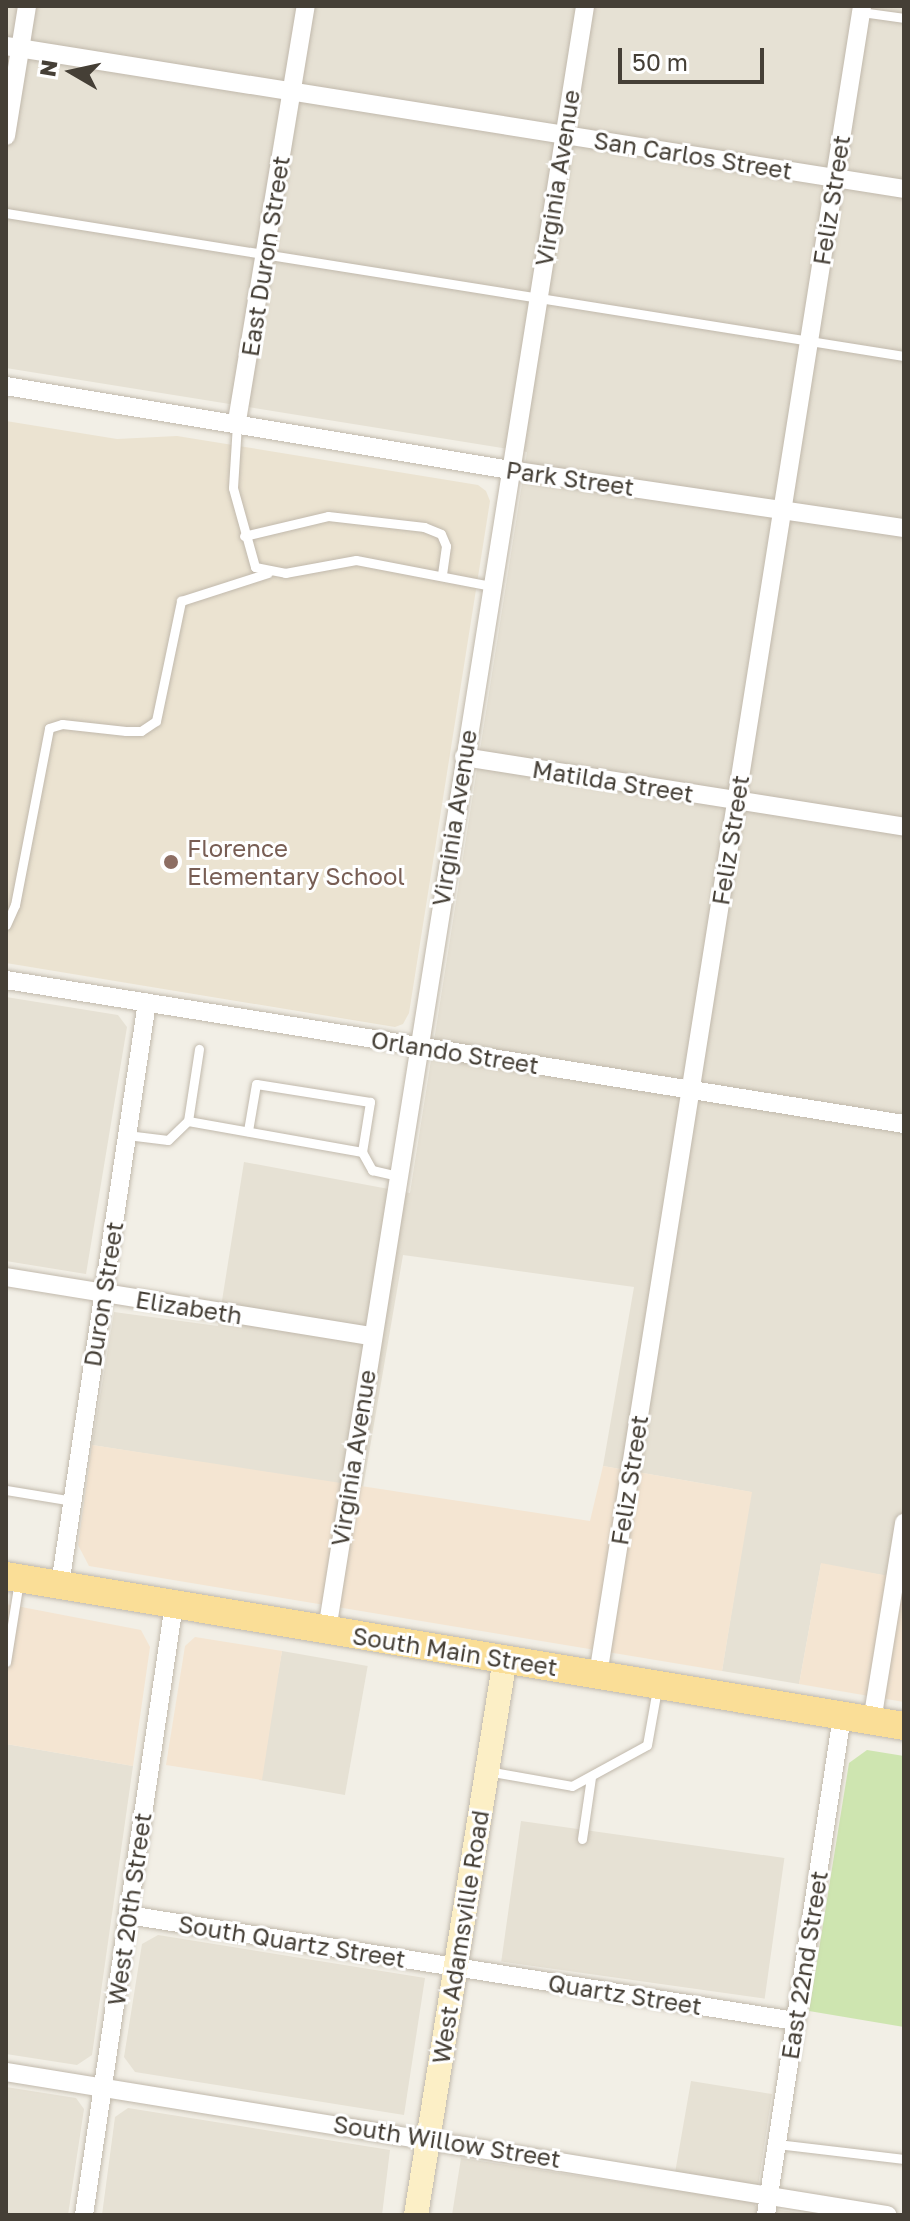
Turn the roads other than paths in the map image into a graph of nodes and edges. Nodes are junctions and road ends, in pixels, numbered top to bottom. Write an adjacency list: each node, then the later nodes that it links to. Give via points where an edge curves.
1 (27, 6): 6 (street)
2 (306, 6): 7 (street)
3 (585, 6): 8 (street, Virginia Avenue)
4 (861, 8): 5 (lane); 10 (street, Feliz Street)
5 (904, 18)
6 (13, 47): 7 (street, San Carlos Street); 9 (street)
7 (292, 92): 8 (street, San Carlos Street); 13 (street, East Duron Street)
8 (564, 135): 10 (street, San Carlos Street); 14 (street, Virginia Avenue)
9 (6, 136)
10 (835, 178): 11 (street, San Carlos Street); 15 (street, Feliz Street)
11 (904, 189)
12 (6, 213): 13 (lane)
13 (265, 256): 14 (lane); 18 (street, East Duron Street)
14 (537, 300): 15 (lane); 19 (street, Virginia Avenue)
15 (809, 341): 16 (lane); 20 (street, Feliz Street)
16 (904, 356)
17 (6, 386): 18 (street, Park Street)
18 (237, 421): 19 (street, Park Street); 22 (lane, via 233,488)
19 (510, 470): 20 (street, Park Street); 25 (street, Virginia Avenue)
20 (783, 509): 21 (street, Park Street); 27 (street, Feliz Street)
21 (904, 528)
22 (244, 536): 23 (lane, via 255,567); 24 (lane, via 328,516 424,527 441,534 446,546)
23 (268, 573): 24 (lane, via 337,560); 29 (lane, via 181,601 156,721 141,731 62,724 49,728 15,905)
24 (442, 576): 25 (lane)
25 (491, 586): 26 (street, Virginia Avenue)
26 (464, 757): 27 (street, Matilda Street); 32 (street, Virginia Avenue)
27 (737, 801): 28 (street, Matilda Street); 34 (street, Feliz Street)
28 (904, 827)
29 (6, 925)
30 (6, 980): 31 (street, Orlando Street)
31 (147, 1002): 32 (street, Orlando Street); 38 (street, Duron Street)
32 (418, 1046): 34 (street, Orlando Street); 40 (street, Virginia Avenue)
33 (199, 1049): 35 (lane)
34 (691, 1090): 36 (street, Orlando Street); 54 (street, Feliz Street)
35 (188, 1121): 37 (lane); 38 (lane, via 168,1140)
36 (904, 1124)
37 (248, 1131): 39 (lane); 39 (lane, via 256,1084 370,1102)
38 (127, 1135): 42 (street, Duron Street)
39 (362, 1152): 40 (lane, via 372,1170)
40 (397, 1176): 43 (street, Virginia Avenue)
41 (6, 1277): 42 (street, Elizabeth)
42 (103, 1293): 43 (street, Elizabeth); 45 (street, Duron Street)
43 (372, 1336): 51 (street, Virginia Avenue)
44 (6, 1490): 45 (lane)
45 (73, 1501): 48 (street, Duron Street)
46 (904, 1523): 57 (street)
47 (13, 1577): 48 (main road, South Main Street); 50 (lane)
48 (60, 1585): 49 (main road, South Main Street)
49 (174, 1604): 51 (main road, South Main Street); 62 (street, West 20th Street)
50 (9, 1625): 53 (lane)
51 (327, 1630): 52 (main road, South Main Street)
52 (505, 1659): 54 (main road, South Main Street); 59 (street, West Adamsville Road)
53 (6, 1662)
54 (598, 1675): 55 (main road, South Main Street)
55 (658, 1685): 56 (main road, South Main Street); 60 (lane, via 647,1745)
56 (842, 1716): 57 (main road, South Main Street); 64 (street, East 22nd Street)
57 (872, 1721): 58 (main road, South Main Street)
58 (904, 1726)
59 (487, 1771): 60 (lane, via 572,1786); 63 (street, West Adamsville Road)
60 (591, 1777): 61 (lane)
61 (582, 1839)
62 (128, 1915): 63 (street, South Quartz Street); 66 (street, West 20th Street)
63 (455, 1968): 64 (street, Quartz Street); 67 (street, West Adamsville Road)
64 (795, 2021): 68 (street, East 22nd Street)
65 (6, 2072): 66 (street, South Willow Street)
66 (103, 2087): 67 (street, South Willow Street); 71 (street, West 20th Street)
67 (428, 2137): 70 (street, South Willow Street); 72 (street, West Adamsville Road)
68 (777, 2144): 69 (lane); 70 (street, East 22nd Street)
69 (904, 2159)
70 (769, 2195): 73 (street, East 22nd Street); 74 (street, South Willow Street)
71 (84, 2215)
72 (416, 2215)
73 (766, 2215)
74 (887, 2215)

